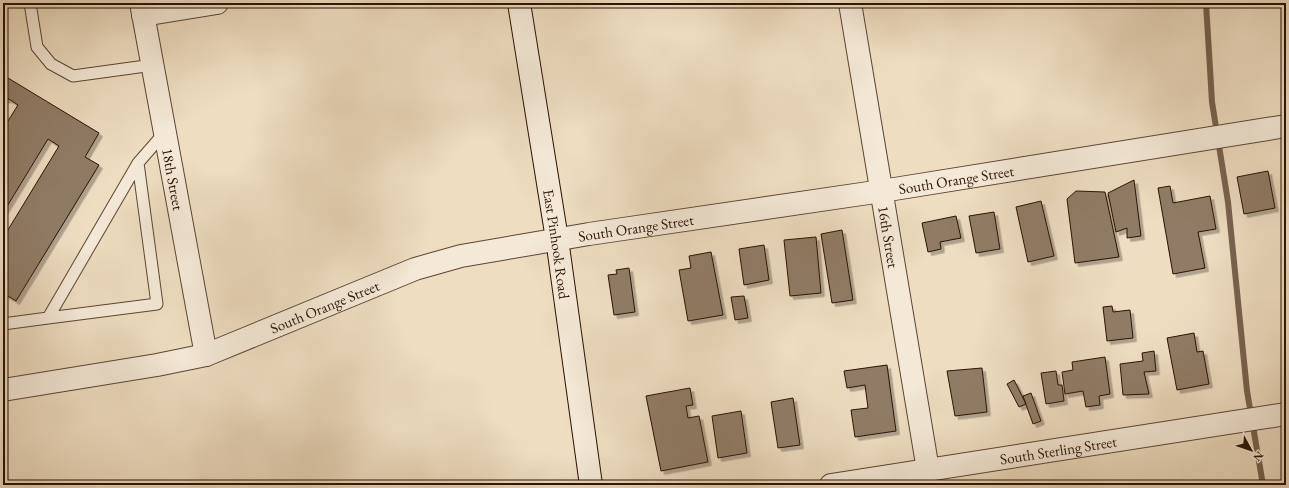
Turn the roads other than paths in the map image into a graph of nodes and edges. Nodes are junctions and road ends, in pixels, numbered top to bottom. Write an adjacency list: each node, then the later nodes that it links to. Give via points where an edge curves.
1 (30, 3): 6 (lane, via 37,47 51,64 73,76)
2 (217, 3): 5 (street)
3 (519, 3): 11 (street, East Pinhook Road)
4 (850, 3): 10 (street, 16th Street)
5 (142, 9): 6 (street, 18th Street)
6 (153, 65): 8 (street, 18th Street)
7 (1286, 126): 10 (street, South Orange Street)
8 (165, 132): 9 (lane); 14 (street, 18th Street)
9 (138, 163): 12 (lane); 12 (lane, via 157,304)
10 (882, 191): 11 (street, South Orange Street); 17 (street, 16th Street)
11 (557, 239): 14 (street, South Orange Street, via 461,256 415,269); 18 (street, East Pinhook Road)
12 (48, 318): 13 (lane)
13 (3, 324)
14 (206, 355): 15 (street, South Orange Street)
15 (3, 390)
16 (1286, 414): 17 (street, South Sterling Street)
17 (928, 470): 19 (street, South Sterling Street)
18 (591, 485)
19 (831, 485)

